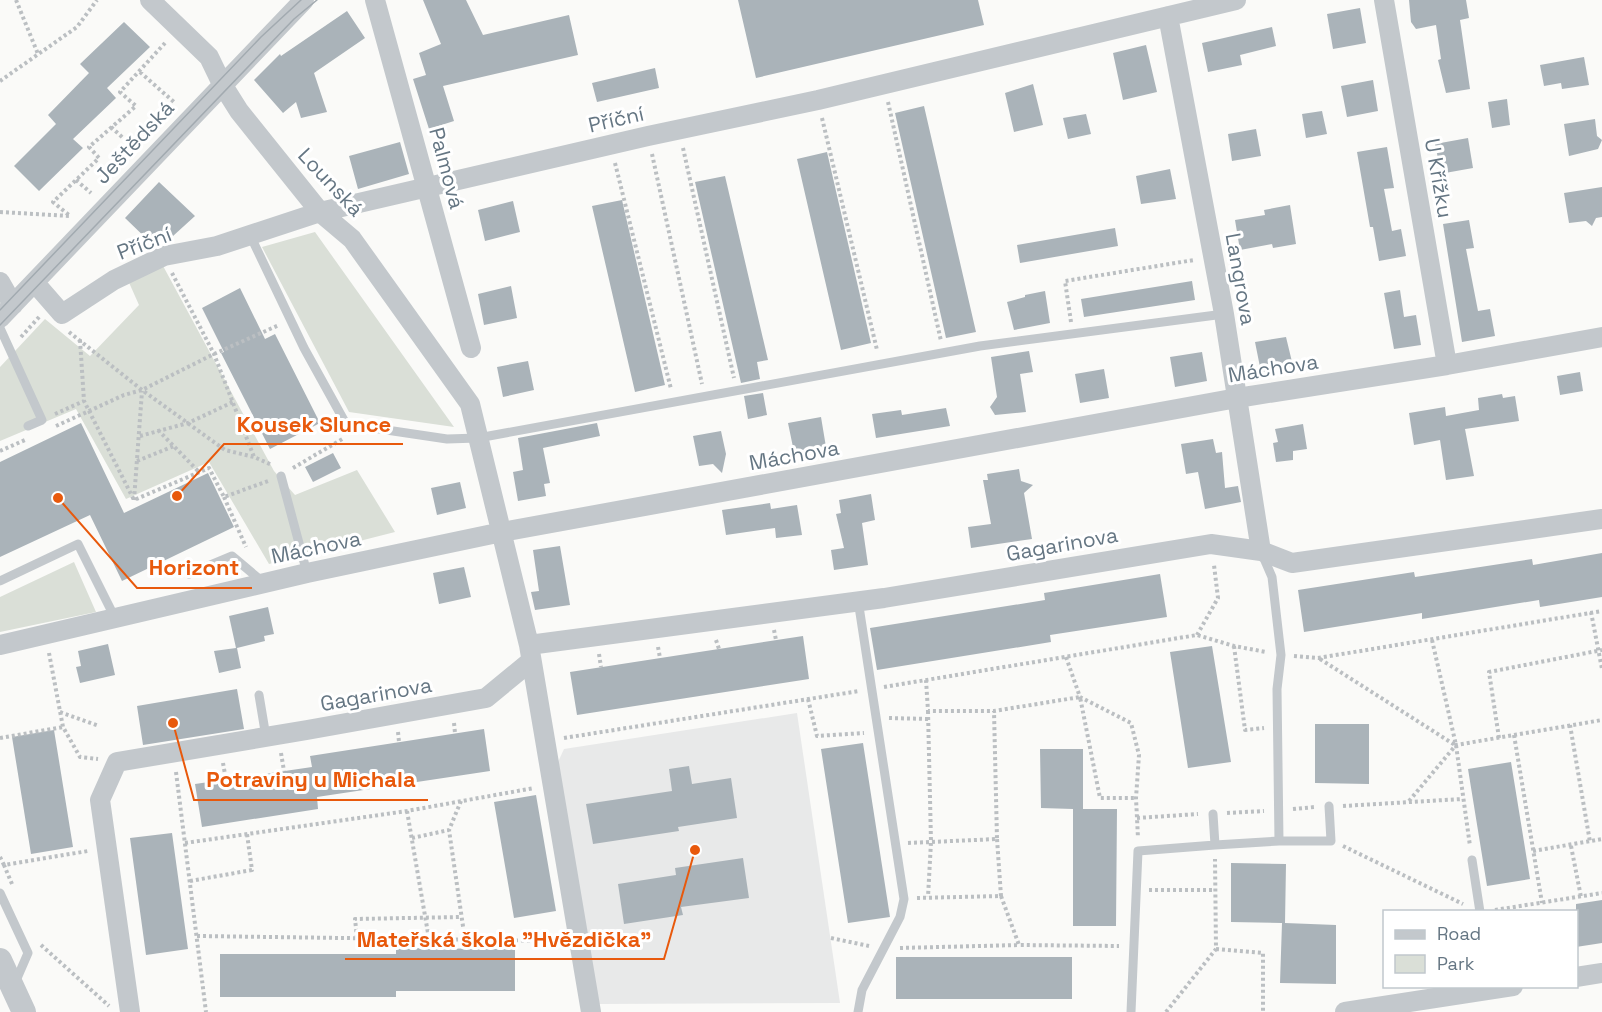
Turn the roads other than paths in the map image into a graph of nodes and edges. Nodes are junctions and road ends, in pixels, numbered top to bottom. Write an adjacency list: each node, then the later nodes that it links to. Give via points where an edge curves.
1 (150, 0): 7 (street, Lounská, via 209,57)
2 (304, 0): 7 (street, Ještědská)
3 (375, 0): 8 (street, Palmová)
4 (1236, 0): 6 (street, Příční)
5 (1384, 0): 18 (street, U Křížku)
6 (1168, 16): 8 (street, Příční); 14 (street, Langrova)
7 (222, 84): 9 (street, Lounská); 12 (street, Ještědská)
8 (428, 187): 9 (street, Příční); 17 (street, Palmová)
9 (320, 212): 10 (street, Příční); 21 (street, Lounská, via 351,239 470,404)
10 (250, 235): 12 (street, Příční, via 164,256 114,280 62,314); 21 (lane, via 346,424 447,439)
11 (0, 282): 13 (street)
12 (35, 283): 13 (street, Ještědská)
13 (6, 312)
14 (1224, 314): 19 (street, Langrova); 21 (lane, via 944,353)
15 (0, 328): 20 (lane, via 42,420)
16 (1602, 337): 18 (street, Máchova)
17 (471, 348)
18 (1447, 365): 19 (street, Máchova)
19 (1237, 398): 24 (street, Máchova); 25 (street, Langrova)
20 (28, 426)
21 (478, 438): 24 (street)
22 (281, 476): 26 (lane)
23 (1602, 519): 25 (street, Gagarinova, via 1292,563)
24 (502, 532): 26 (street, Máchova); 33 (street)
25 (1262, 551): 30 (street, Gagarinova, via 1211,543); 38 (lane, via 1272,577 1281,655 1277,689)
26 (307, 573): 29 (street, Máchova)
27 (189, 574): 29 (lane, via 232,556)
28 (0, 581): 31 (lane, via 78,544)
29 (264, 583): 31 (street, Máchova)
30 (858, 600): 33 (street, Gagarinova); 51 (lane, via 904,899 900,917 862,990)
31 (115, 618): 32 (street, Máchova)
32 (0, 645)
33 (530, 653): 35 (street, Gagarinova, via 486,698); 50 (street)
34 (259, 695): 35 (lane)
35 (273, 740): 49 (street, Gagarinova, via 116,758 96,799 107,848)
36 (1329, 806): 38 (lane, via 1331,841)
37 (1213, 814): 39 (lane)
38 (1280, 841): 39 (lane)
39 (1215, 844): 52 (lane, via 1138,851)
40 (1472, 860): 42 (lane)
41 (0, 893): 46 (lane, via 28,953)
42 (1480, 910)
43 (0, 960): 46 (street)
44 (1602, 973): 45 (street)
45 (1578, 977)
46 (13, 988): 48 (street)
47 (1491, 988): 53 (street)
48 (24, 1012)
49 (130, 1012)
50 (591, 1012)
51 (858, 1012)
52 (1131, 1012)
53 (1345, 1012)

